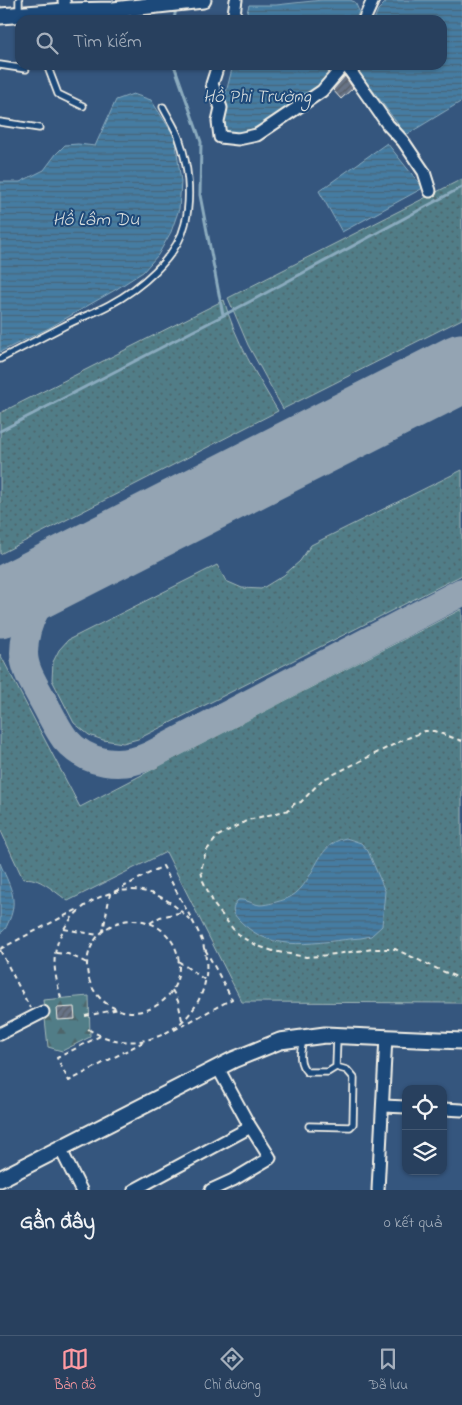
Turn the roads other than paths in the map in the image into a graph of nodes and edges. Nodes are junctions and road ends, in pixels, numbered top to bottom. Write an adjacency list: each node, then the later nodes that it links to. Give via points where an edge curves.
1 (203, 0): 4 (street)
2 (236, 0): 9 (street)
3 (373, 0): 10 (street)
4 (180, 1): 5 (street, via 113,10)
5 (65, 5): 8 (street)
6 (19, 7): 7 (street); 11 (street)
7 (44, 15)
8 (49, 15)
9 (234, 15)
10 (366, 15)
11 (0, 16)
12 (0, 65): 13 (lane)
13 (15, 67)
14 (49, 70): 18 (lane, via 58,94)
15 (216, 70): 16 (street, via 212,84 221,108 218,121 220,137 238,139 257,135 322,91)
16 (341, 70)
17 (349, 70): 22 (street, via 388,125 404,141 424,172)
18 (83, 106)
19 (163, 107): 23 (lane, via 178,136 186,166 188,195 180,239 158,270 110,304)
20 (0, 122): 21 (lane)
21 (39, 128)
22 (430, 190)
23 (0, 359)
24 (39, 1014): 25 (street)
25 (0, 1034)
26 (337, 1035): 27 (street); 28 (street); 30 (lane)
27 (304, 1037): 30 (lane, via 300,1061 307,1072 328,1072); 31 (street, via 268,1045)
28 (386, 1037): 29 (street); 32 (street)
29 (462, 1041)
30 (336, 1067): 37 (lane, via 347,1070 354,1078 353,1124 350,1127)
31 (218, 1068): 36 (street); 38 (street)
32 (383, 1106): 33 (street); 44 (street)
33 (402, 1107)
34 (447, 1109): 35 (street)
35 (462, 1110)
36 (248, 1123): 40 (street, via 270,1158); 42 (street, via 247,1129)
37 (309, 1126)
38 (60, 1148): 39 (street); 41 (street)
39 (0, 1179)
40 (234, 1185): 43 (street)
41 (81, 1190)
42 (134, 1190)
43 (211, 1190)
44 (378, 1190)

